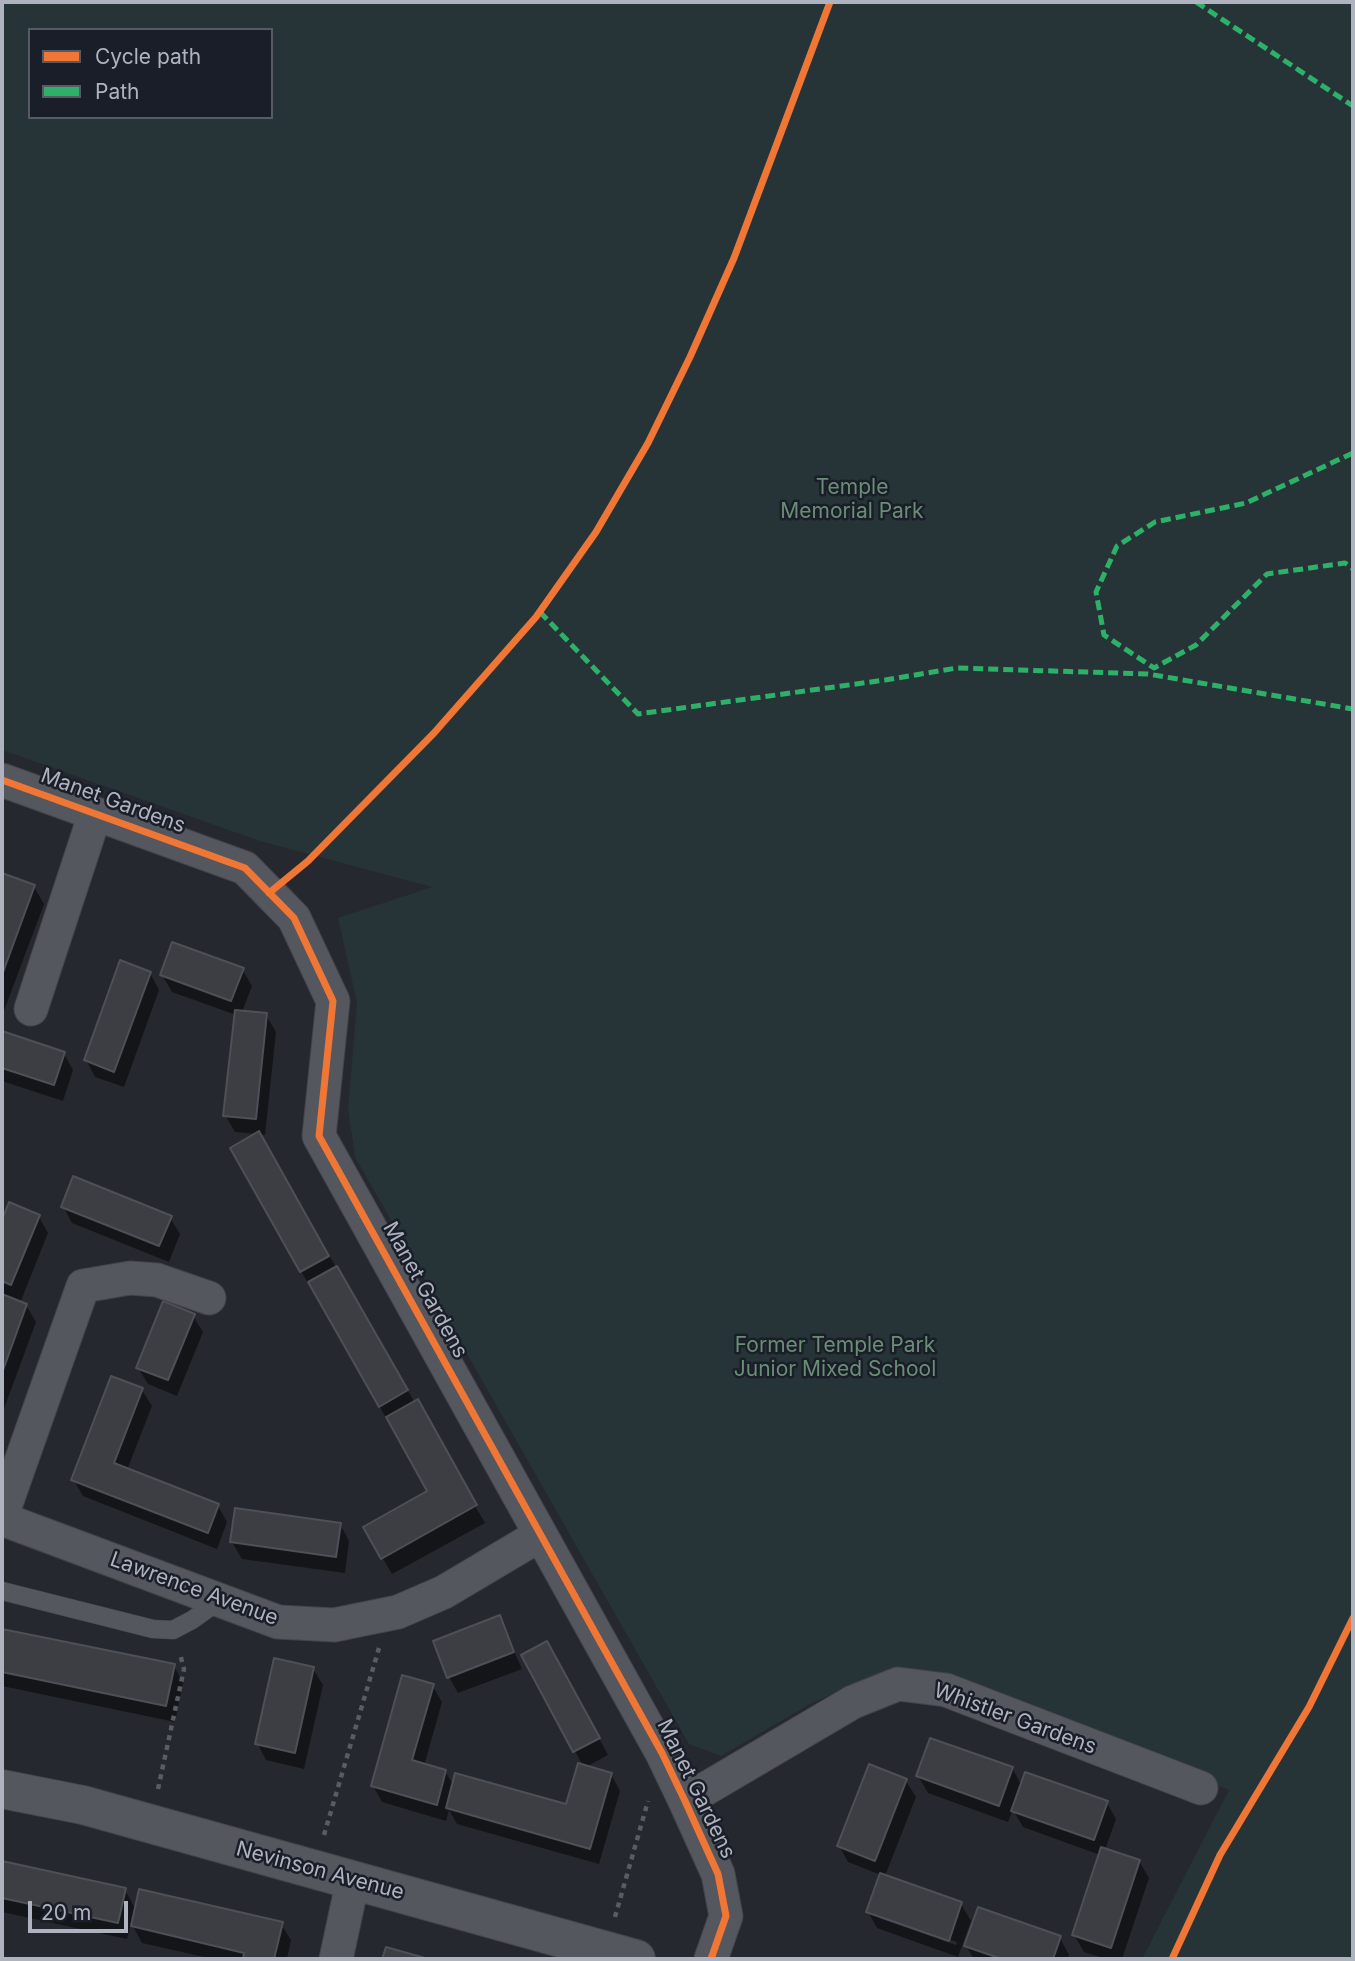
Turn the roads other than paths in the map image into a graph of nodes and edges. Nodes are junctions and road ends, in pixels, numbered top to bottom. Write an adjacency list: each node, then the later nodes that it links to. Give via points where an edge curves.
1 (2, 780): 2 (street, Manet Gardens)
2 (95, 814): 3 (street); 6 (street, Manet Gardens, via 245,868 294,918 333,1001 319,1136)
3 (31, 1009)
4 (209, 1298): 5 (street, via 157,1280 130,1278 83,1286)
5 (2, 1517): 8 (street, Lawrence Avenue)
6 (540, 1535): 8 (street, Lawrence Avenue, via 444,1592 390,1614 334,1625 278,1622); 11 (street, Manet Gardens)
7 (2, 1591): 8 (lane, via 173,1630)
8 (220, 1600)
9 (1201, 1788): 11 (street, Whistler Gardens, via 946,1690 898,1684 853,1702)
10 (2, 1789): 12 (street, Nevinson Avenue, via 83,1805)
11 (685, 1801): 15 (street, Manet Gardens, via 718,1874 726,1916)
12 (353, 1880): 13 (street, Nevinson Avenue); 14 (street)
13 (621, 1955)
14 (336, 1959)
15 (711, 1959)

